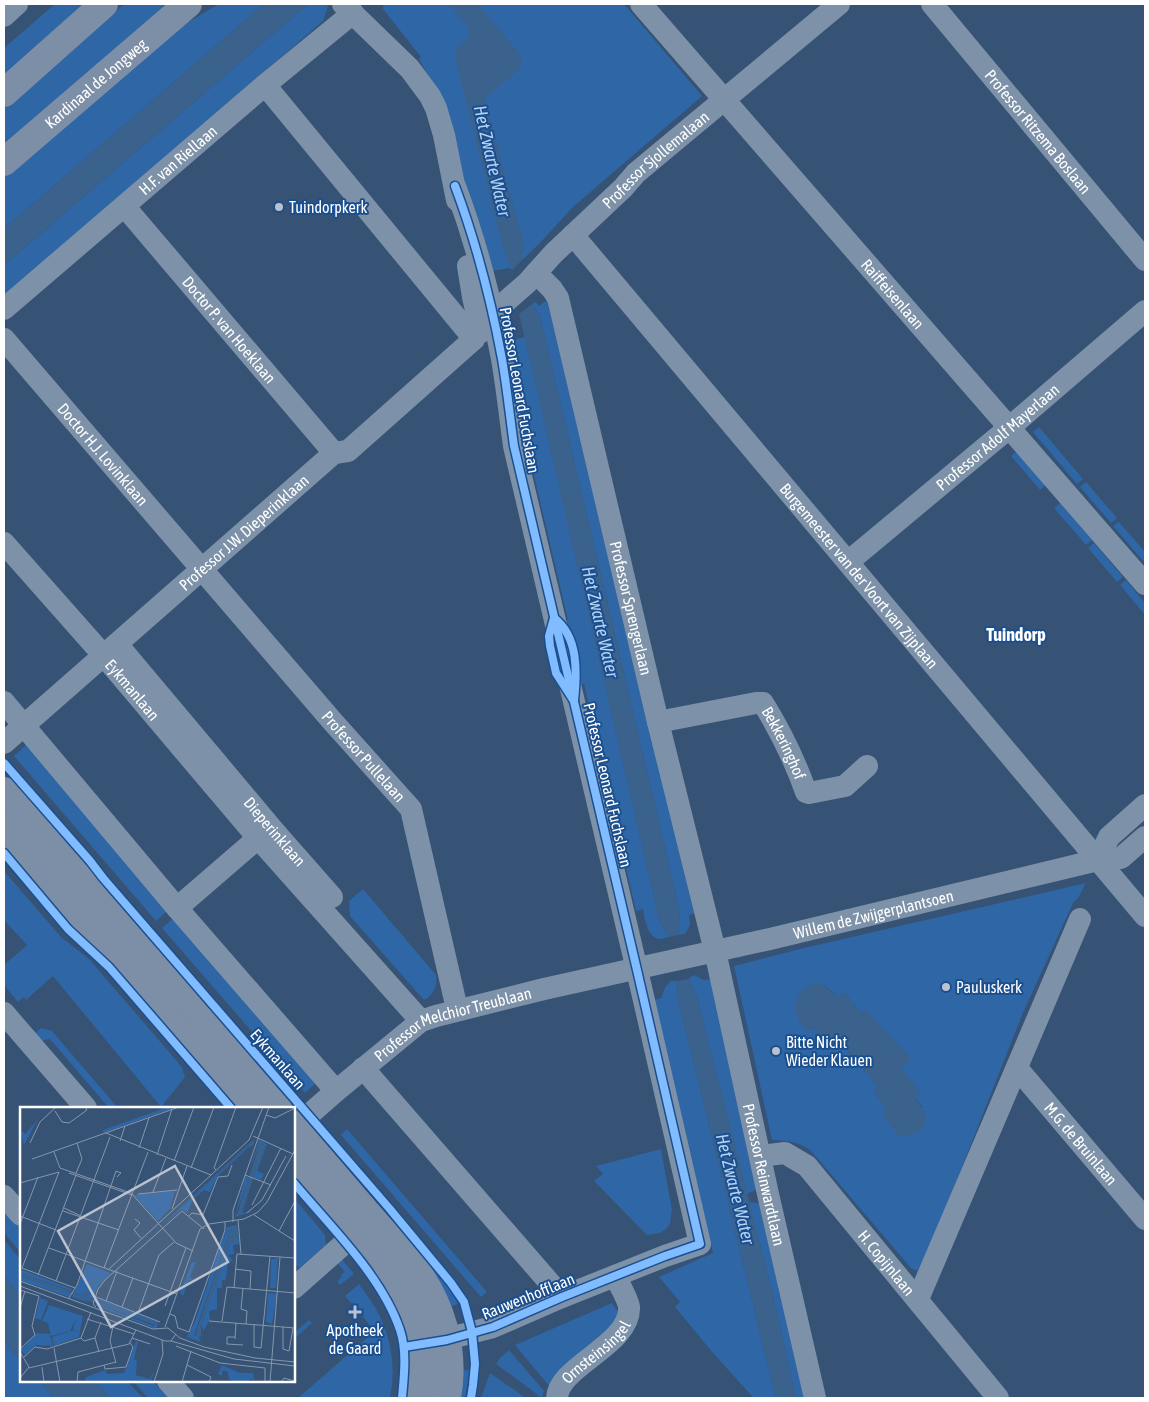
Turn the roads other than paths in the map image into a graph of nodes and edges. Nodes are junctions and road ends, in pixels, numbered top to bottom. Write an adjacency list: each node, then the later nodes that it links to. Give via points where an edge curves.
1 (17, 4): 9 (street)
2 (104, 4): 12 (main road)
3 (188, 4): 10 (main road, Kardinaal de Jongweg)
4 (204, 4): 10 (street)
5 (641, 4): 13 (street, Raiffeisenlaan)
6 (839, 4): 13 (street, Professor Sjollemalaan)
7 (932, 4): 17 (street, Professor Ritzema Boslaan)
8 (348, 8): 11 (street, H.F. van Riellaan); 21 (street, Professor Leonard Fuchslaan, via 410,69 436,108 455,186 473,297)
9 (4, 16)
10 (165, 23): 14 (main road, Kardinaal de Jongweg)
11 (265, 85): 15 (street, H.F. van Riellaan); 21 (street)
12 (4, 93)
13 (724, 99): 16 (street, Professor Sjollemalaan, via 636,172); 23 (street, Raiffeisenlaan)
14 (4, 162)
15 (125, 207): 19 (street, H.F. van Riellaan); 24 (street, Doctor P. van Hoeklaan)
16 (573, 236): 18 (street, Professor Sjollemalaan); 26 (street, Burgemeester van der Voort van Zijplaan)
17 (1145, 260)
18 (536, 273): 21 (street, Professor Sjollemalaan); 31 (street, Professor Sprengerlaan, via 558,298)
19 (4, 310)
20 (1145, 311): 23 (street, Professor Adolf Mayerlaan)
21 (482, 326): 24 (street, Professor J.W. Dieperinklaan, via 348,451); 45 (street, Professor Leonard Fuchslaan, via 487,363 514,446)
22 (4, 339): 27 (street, Doctor H.J. Lovinklaan)
23 (1010, 427): 26 (street, Professor Adolf Mayerlaan); 28 (street, Raiffeisenlaan)
24 (334, 453): 27 (street, Professor J.W. Dieperinklaan)
25 (4, 543): 29 (street, Eykmanlaan)
26 (848, 562): 40 (street, Burgemeester van der Voort van Zijplaan)
27 (202, 570): 29 (street, Professor J.W. Dieperinklaan); 46 (street, Professor Pullelaan, via 411,809)
28 (1145, 584)
29 (110, 650): 32 (street, Professor J.W. Dieperinklaan); 39 (street, Eykmanlaan); 48 (street, Dieperinklaan, via 274,831)
30 (4, 702): 32 (street, Eykmanlaan)
31 (658, 722): 34 (street, Bekkeringhof, via 763,703 779,729 809,794 845,786); 44 (street, Professor Sprengerlaan)
32 (24, 726): 33 (street, Professor J.W. Dieperinklaan); 41 (street, Eykmanlaan)
33 (4, 744)
34 (867, 766)
35 (4, 791): 54 (main road, Eykmanlaan)
36 (1145, 805): 40 (street, via 1109,837)
37 (4, 828): 53 (main road)
38 (1145, 837): 40 (street, Willem de Zwijgerplantsoen, via 1121,858)
39 (258, 838): 41 (street); 48 (street, Eykmanlaan)
40 (1098, 860): 42 (street, Burgemeester van der Voort van Zijplaan); 44 (street, Willem de Zwijgerplantsoen)
41 (177, 908): 51 (street, Eykmanlaan)
42 (1145, 916)
43 (1080, 919): 50 (street)
44 (715, 950): 45 (street, Willem de Zwijgerplantsoen); 57 (street, Professor Reinwardtlaan)
45 (643, 968): 46 (street, Professor Melchior Treublaan); 63 (street, Professor Leonard Fuchslaan, via 700,1244)
46 (457, 1010): 48 (street, Professor Melchior Treublaan)
47 (4, 1014): 52 (street)
48 (428, 1018): 49 (street, Professor Melchior Treublaan)
49 (363, 1068): 51 (street, Professor Melchior Treublaan); 65 (street, Rauwenhofflaan)
50 (1017, 1068): 61 (street, M.G. de Bruinlaan); 66 (street)
51 (336, 1091): 55 (street, Professor Melchior Treublaan)
52 (85, 1107)
53 (243, 1107)
54 (277, 1107)
55 (295, 1126)
56 (295, 1128): 62 (main road)
57 (760, 1156): 66 (street, H. Copijnlaan, via 785,1153 807,1166); 73 (street, Professor Reinwardtlaan)
58 (295, 1166): 62 (main road)
59 (4, 1196): 60 (street)
60 (20, 1214)
61 (1145, 1219)
62 (364, 1227): 64 (street); 67 (main road)
63 (615, 1276): 65 (street, Rauwenhofflaan); 72 (street, Ornsteinsingel, via 629,1306 622,1331 566,1379)
64 (295, 1287)
65 (562, 1296): 67 (street, Rauwenhofflaan, via 493,1327)
66 (918, 1299): 74 (street, H. Copijnlaan)
67 (434, 1342): 70 (main road, via 423,1373); 71 (main road, via 450,1381)
68 (169, 1382): 69 (street)
69 (183, 1398)
70 (420, 1398)
71 (447, 1398)
72 (557, 1398)
73 (815, 1398)
74 (998, 1398)

